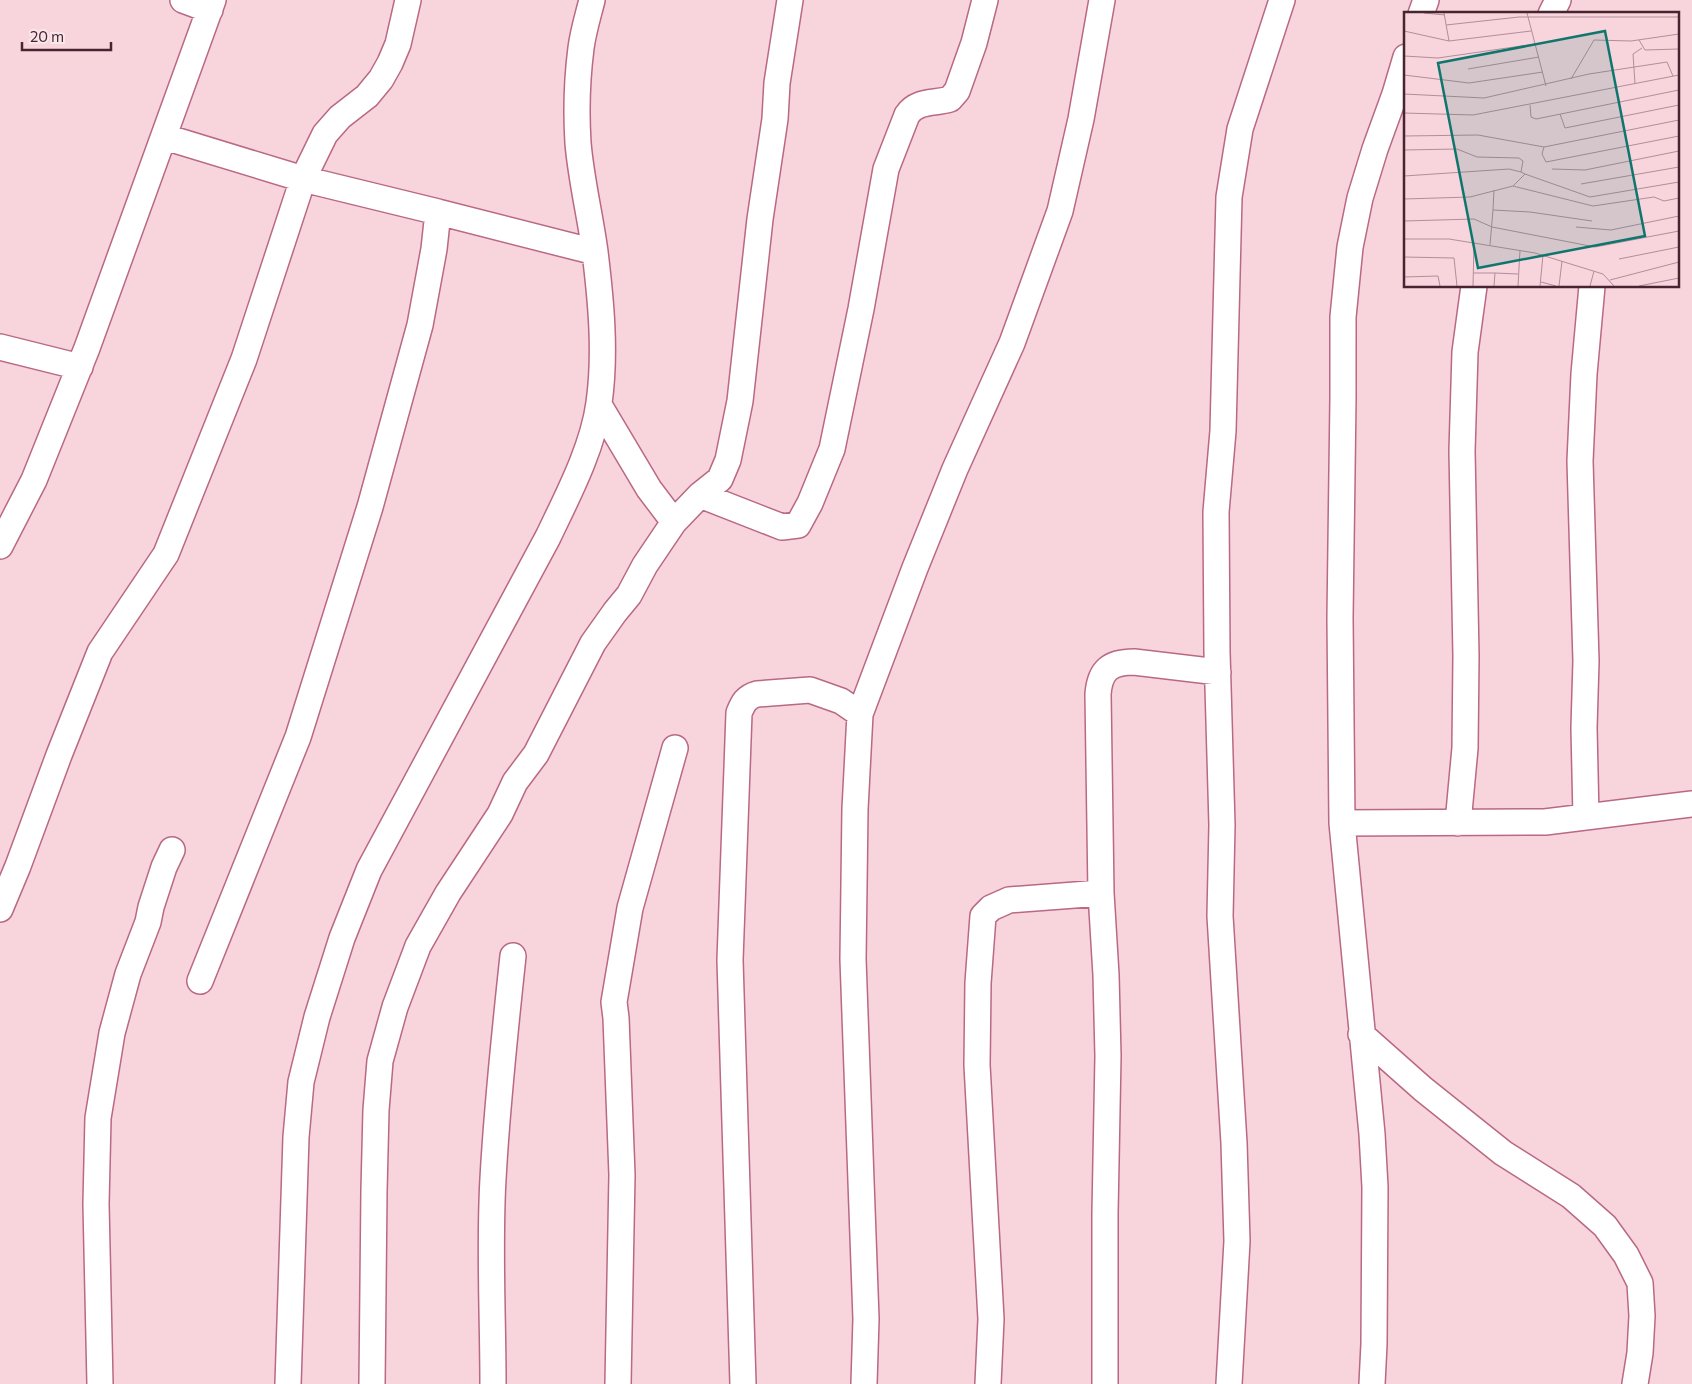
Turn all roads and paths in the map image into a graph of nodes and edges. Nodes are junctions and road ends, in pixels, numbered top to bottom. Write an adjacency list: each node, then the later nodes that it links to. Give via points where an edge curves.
1 (183, 0): 10 (street)
2 (408, 0): 15 (street, via 398,44 381,79 325,134)
3 (592, 0): 17 (street, via 581,47 577,105 578,145)
4 (790, 0): 23 (street, via 760,219 740,401 728,460 720,479)
5 (985, 0): 23 (street, via 958,91 950,99 911,108 886,169 832,449 798,525 782,527)
6 (1102, 0): 27 (street, via 1082,119 1060,211 1012,343 915,568)
7 (1282, 0): 26 (street, via 1240,129 1229,197 1223,430 1216,512)
8 (1426, 0): 11 (street)
9 (1558, 0): 12 (street)
10 (212, 5): 14 (street)
11 (1422, 12)
12 (1551, 12)
13 (1404, 63): 31 (street, via 1360,198 1350,247 1343,317)
14 (165, 137): 15 (street); 21 (street)
15 (303, 179): 16 (street); 35 (street, via 244,359 166,554 100,652)
16 (438, 212): 17 (street); 37 (street, via 420,325 370,507 298,737)
17 (595, 252): 22 (street, via 602,338)
18 (1474, 288): 32 (street, via 1465,352 1462,451 1466,693)
19 (1592, 288): 30 (street, via 1580,461 1586,661)
20 (0, 347): 21 (street)
21 (80, 367): 25 (street, via 34,480)
22 (599, 405): 24 (street, via 649,489); 40 (street, via 588,446 559,515 368,870 333,965 301,1082 296,1137)
23 (700, 494): 24 (street)
24 (674, 522): 41 (street, via 645,565 630,595 593,643 536,754 515,782 500,814 448,893 418,946 395,1007 380,1061 376,1110)
25 (1, 543)
26 (1218, 672): 34 (street, via 1119,662 1099,680); 48 (street, via 1222,825 1220,916 1234,1143 1236,1240)
27 (860, 714): 44 (street, via 841,701 810,690 750,696 740,713 730,960); 45 (street, via 853,959 866,1319)
28 (675, 748): 43 (street, via 630,908 614,1002 622,1175)
29 (1692, 804): 30 (street)
30 (1586, 817): 32 (street, via 1545,822)
31 (1342, 823): 32 (street); 38 (street)
32 (1458, 823)
33 (172, 850): 39 (street, via 128,974 112,1033 98,1118 96,1204)
34 (1101, 893): 46 (street, via 1009,900 991,908 983,916 978,983 978,1066 991,1319); 47 (street, via 1108,1056)
35 (0, 909)
36 (513, 956): 42 (street, via 492,1180)
37 (200, 981)
38 (1361, 1034): 49 (street, via 1375,1187); 50 (street, via 1503,1153 1571,1196 1605,1226 1626,1254 1640,1284 1642,1316)
39 (100, 1384)
40 (288, 1384)
41 (372, 1384)
42 (493, 1384)
43 (618, 1384)
44 (743, 1384)
45 (864, 1384)
46 (988, 1384)
47 (1105, 1384)
48 (1229, 1384)
49 (1372, 1384)
50 (1635, 1384)

